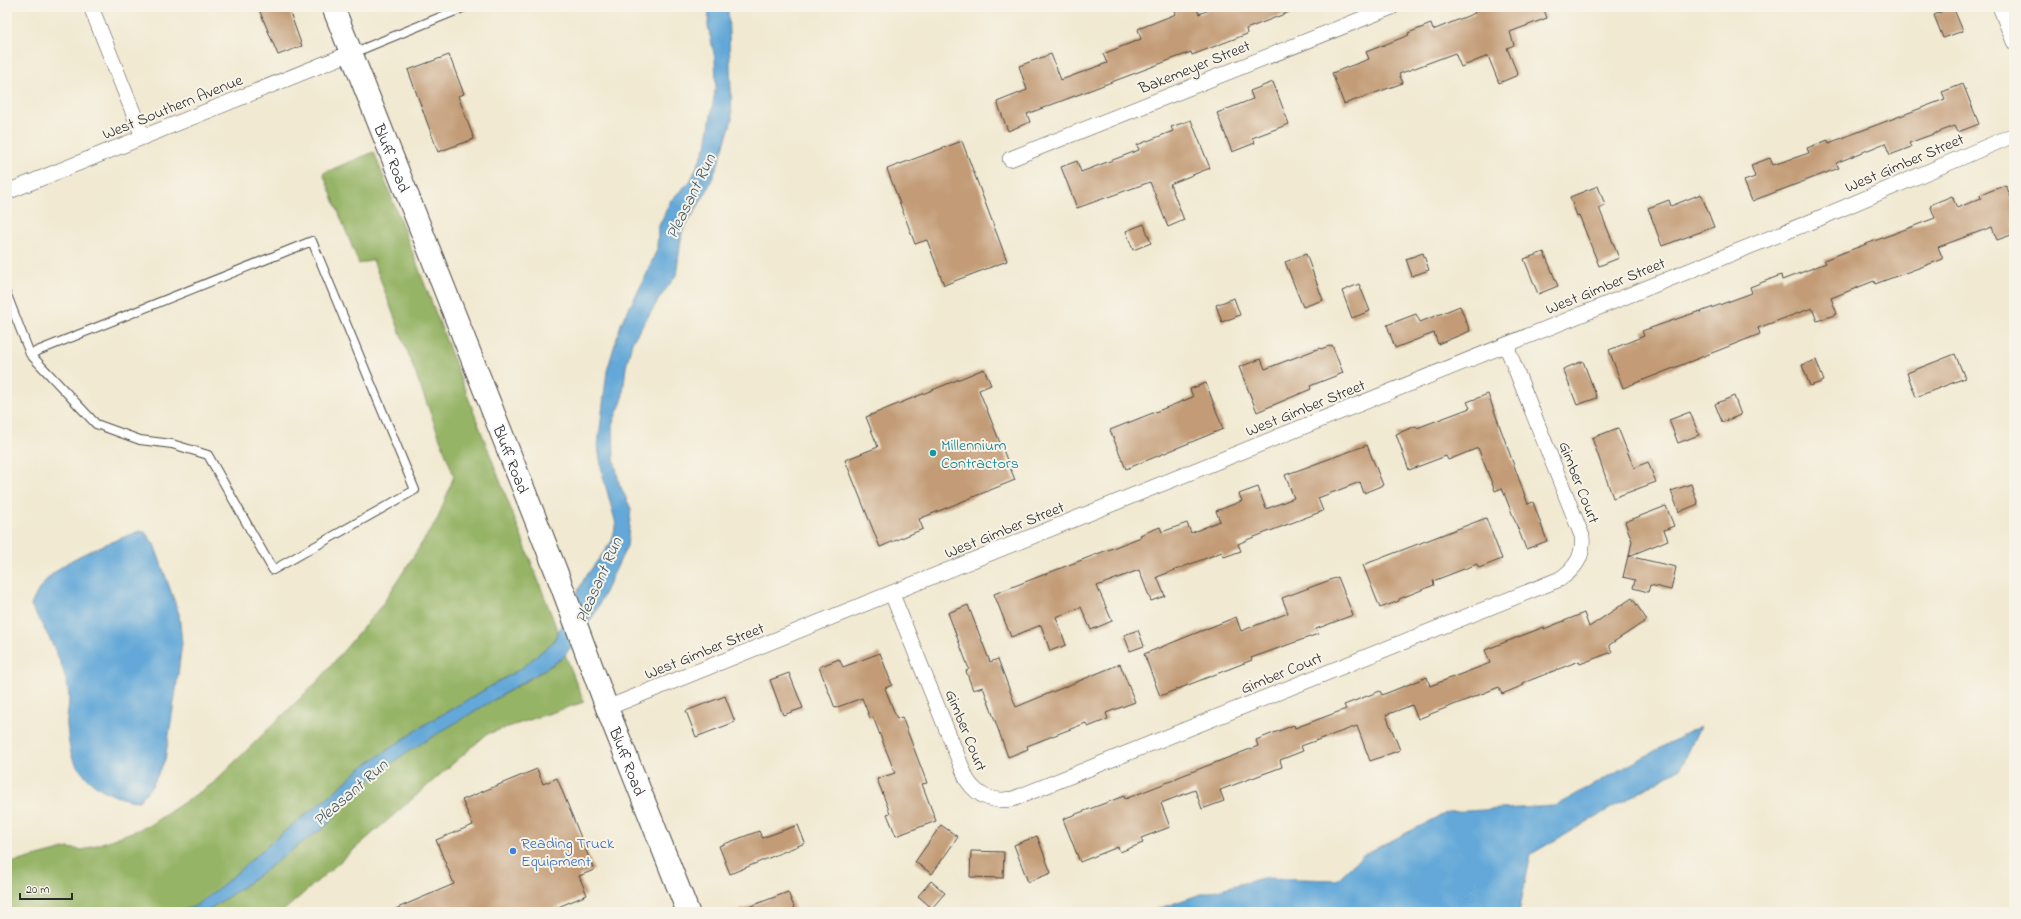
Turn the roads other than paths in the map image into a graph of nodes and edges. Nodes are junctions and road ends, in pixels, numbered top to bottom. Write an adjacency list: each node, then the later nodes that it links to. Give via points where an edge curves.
1 (91, 7): 9 (street)
2 (333, 7): 7 (main road, Bluff Road)
3 (465, 7): 7 (lane)
4 (1392, 7): 10 (street, Bakemeyer Street)
5 (2000, 7): 6 (street)
6 (2014, 42)
7 (351, 53): 9 (street, West Southern Avenue); 16 (main road, Bluff Road, via 556,571)
8 (2014, 135): 13 (street, West Gimber Street, via 1815,220)
9 (142, 137): 11 (street, West Southern Avenue)
10 (1010, 159)
11 (7, 192)
12 (7, 295): 14 (lane)
13 (1506, 345): 15 (street, West Gimber Street); 15 (street, Gimber Court, via 1582,536 1581,553 1577,564 1560,579 1013,799 1001,801 990,800 979,794 967,780)
14 (30, 354): 14 (lane, via 96,424 140,440 172,444 208,455 273,570 415,490 312,241)
15 (892, 594): 16 (street, West Gimber Street)
16 (607, 708): 17 (main road, Bluff Road)
17 (688, 912)

